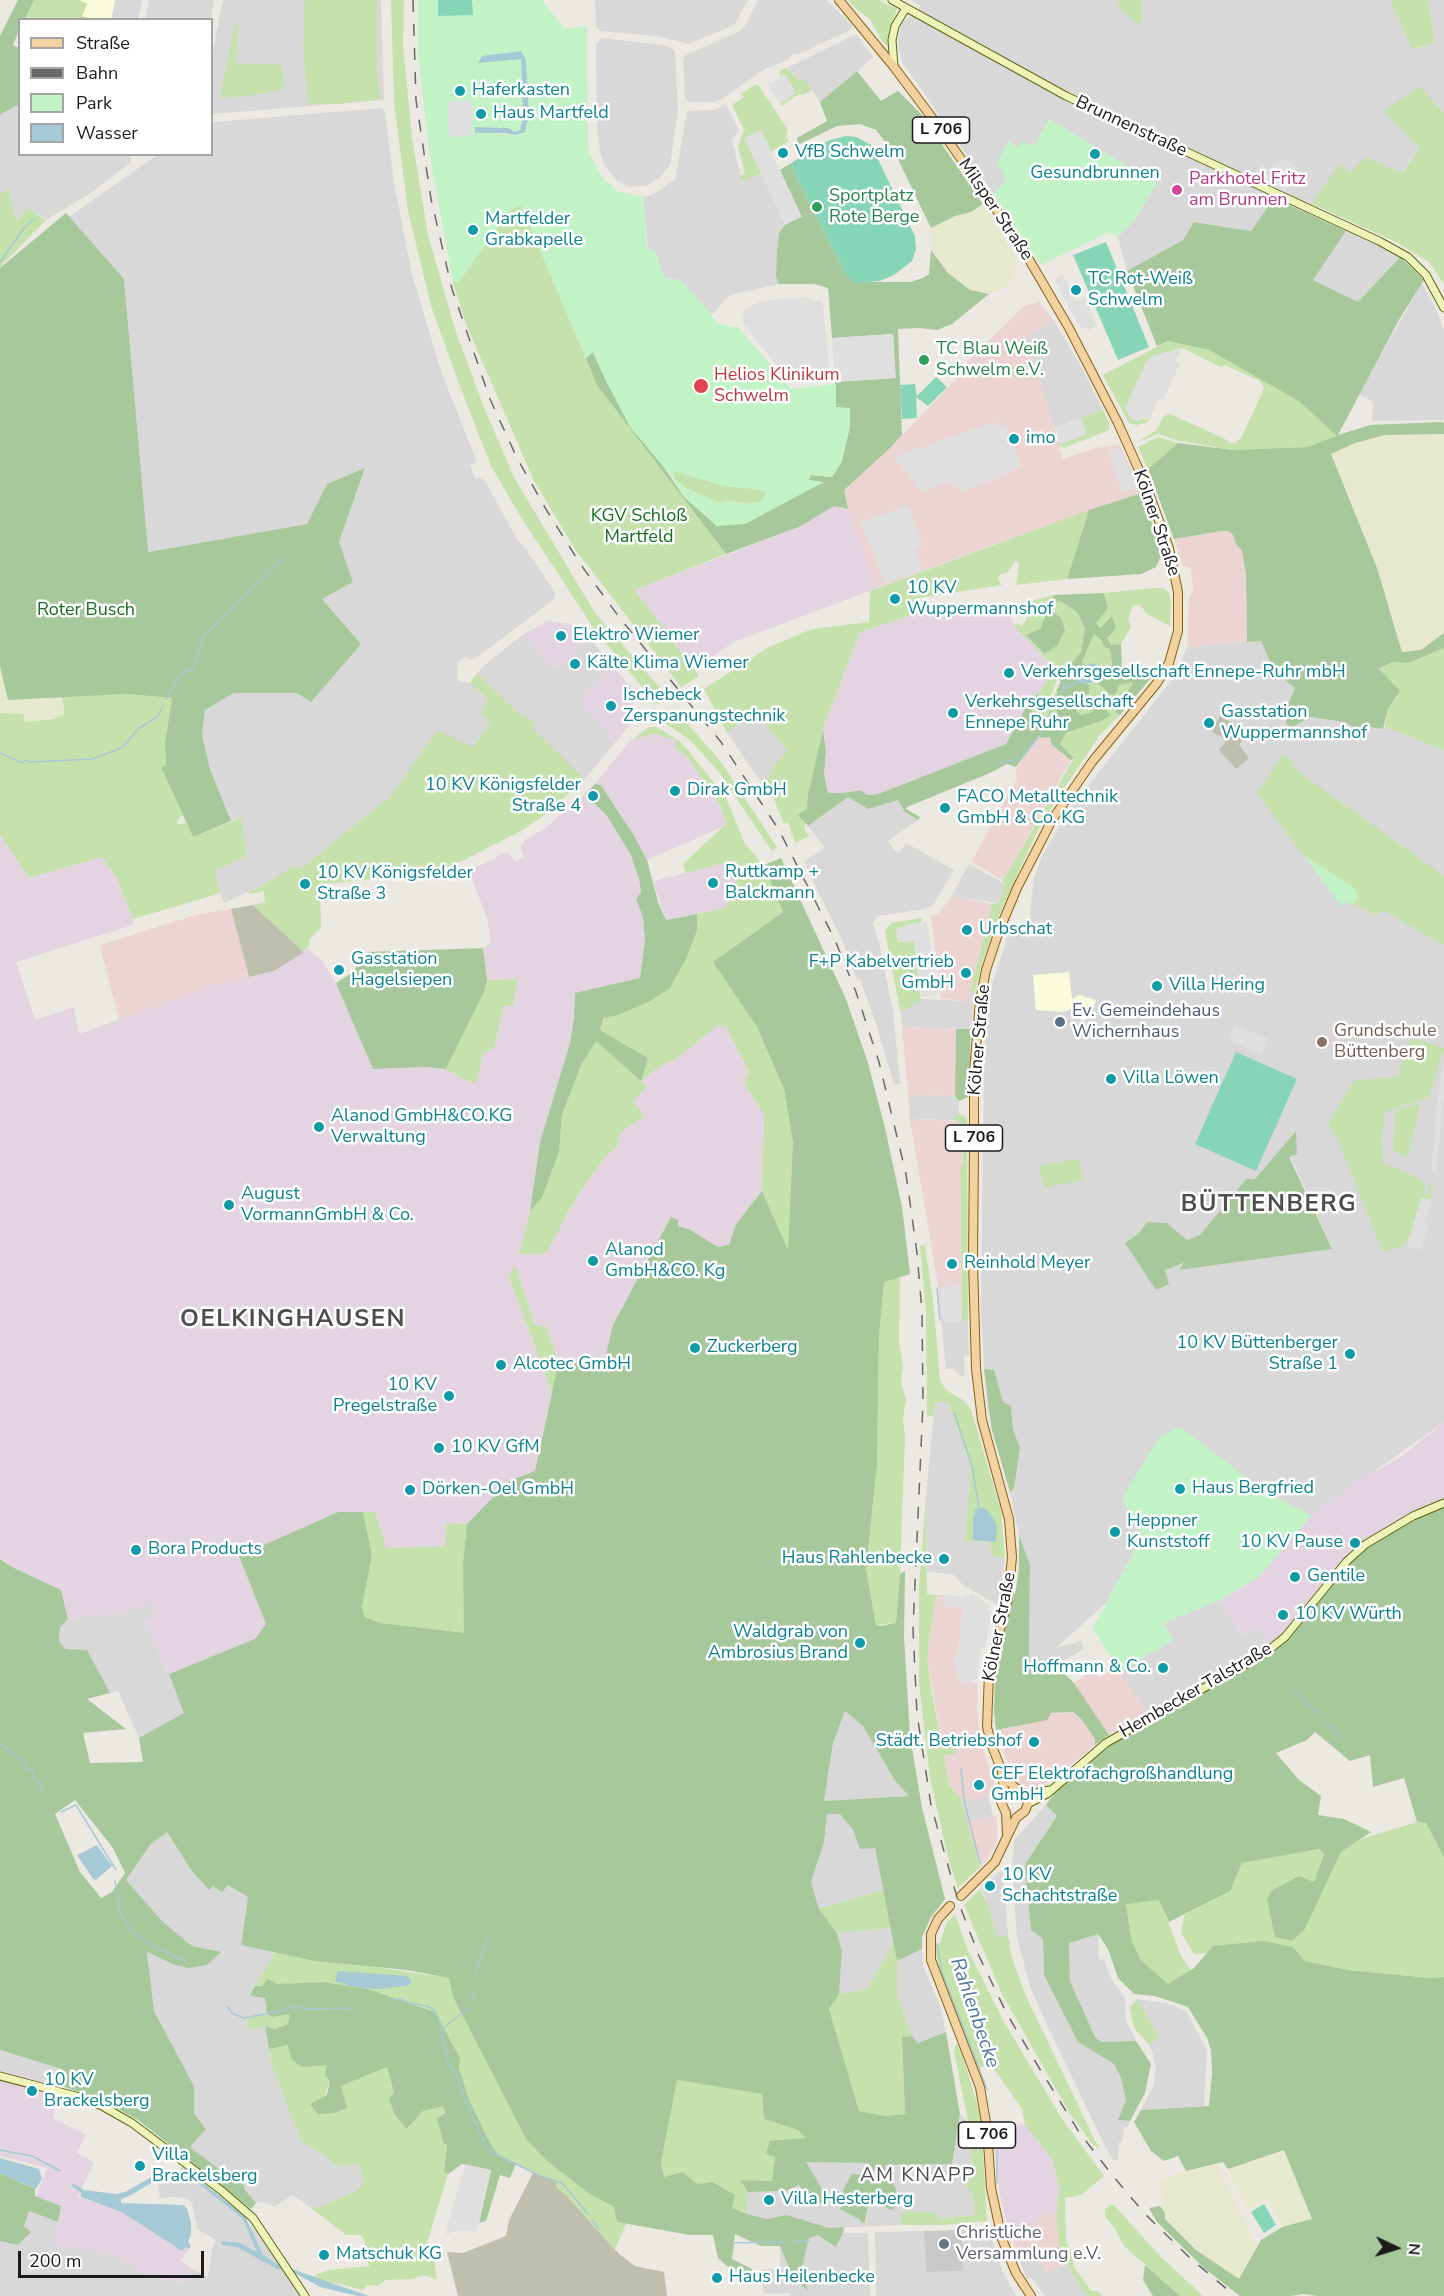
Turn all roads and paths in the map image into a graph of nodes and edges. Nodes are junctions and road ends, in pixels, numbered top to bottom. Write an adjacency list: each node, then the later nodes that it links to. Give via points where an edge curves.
1 (839, 0): 4 (main road, Milsper Straße / L 706)
2 (892, 0): 3 (main road, Brunnenstraße)
3 (906, 8): 4 (main road, via 894,26); 6 (main road, Brunnenstraße, via 1066,96 1408,257 1426,274)
4 (894, 67): 5 (main road, Milsper Straße / L 706, via 998,211)
5 (1040, 278): 8 (main road, Kölner Straße / L 706, via 1115,417 1147,488 1174,566 1179,623 1174,650 1157,683 1092,762 1044,833 999,931 980,1001 973,1171 976,1369 982,1420 1007,1507 1012,1544 1010,1588 989,1672 986,1704 989,1734)
6 (1444, 308)
7 (1444, 1503): 10 (main road, Hembecker Talstraße, via 1366,1544 1347,1561 1285,1637 1264,1654 1106,1743)
8 (1001, 1769): 9 (main road, Kölner Straße / L 706); 11 (main road, Kölner Straße)
9 (1017, 1788): 11 (main road); 12 (main road, Kölner Straße)
10 (1054, 1788): 12 (main road, Hembecker Talstraße); 13 (main road, Hembecker Talstraße)
11 (1004, 1793): 14 (main road, Kölner Straße, via 1001,1802)
12 (1027, 1795): 13 (main road)
13 (1028, 1804): 15 (main road, Kölner Straße)
14 (1006, 1813): 15 (main road); 16 (main road, Kölner Straße)
15 (1018, 1815): 16 (main road, Kölner Straße)
16 (1007, 1834): 17 (main road, Kölner Straße, via 995,1862)
17 (961, 1896)
18 (950, 1906): 21 (main road, L 706, via 938,1919 932,1934 931,1960 980,2087 991,2188 1002,2240)
19 (0, 2076): 20 (main road, via 83,2098 130,2121 253,2218)
20 (306, 2296)
21 (1031, 2296)

